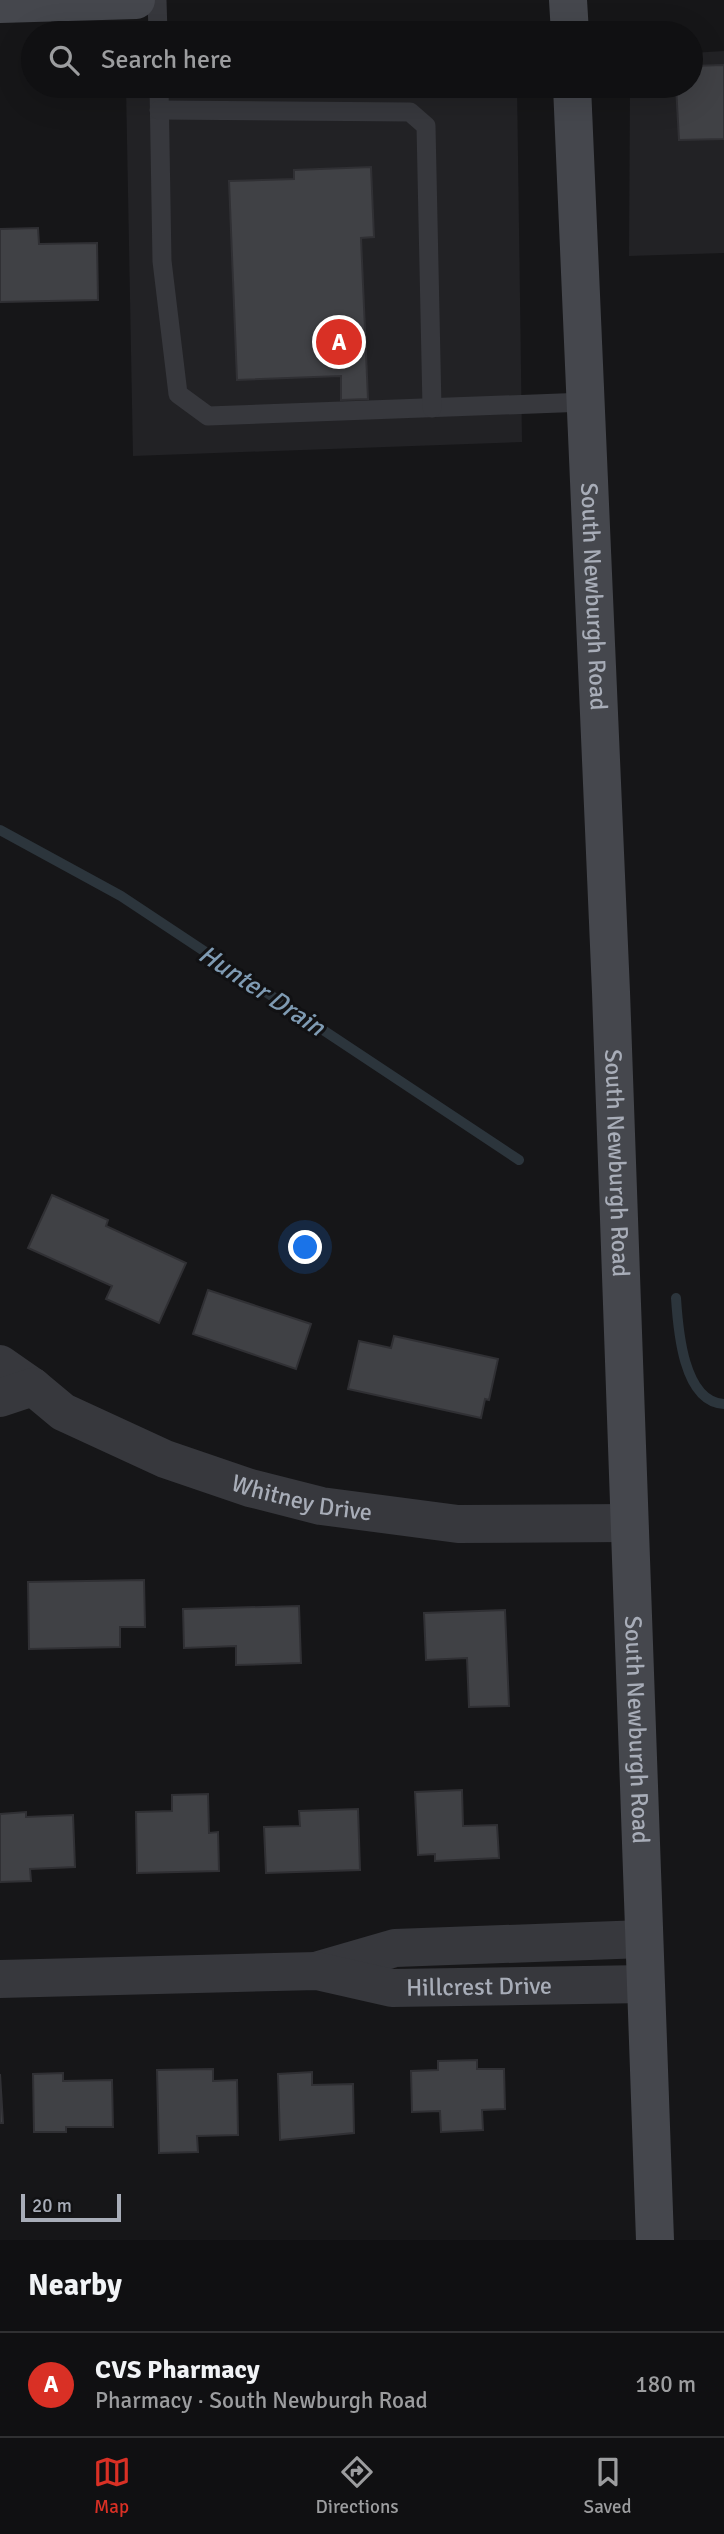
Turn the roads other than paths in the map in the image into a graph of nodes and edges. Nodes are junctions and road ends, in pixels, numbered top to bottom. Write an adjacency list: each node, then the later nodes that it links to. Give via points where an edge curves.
1 (136, 0): 4 (main road)
2 (157, 0): 6 (lane)
3 (568, 0): 7 (main road)
4 (76, 1): 5 (main road)
5 (0, 4)
6 (158, 21)
7 (569, 21)
8 (159, 98): 10 (lane)
9 (573, 98): 11 (main road, South Newburgh Road)
10 (159, 110): 12 (lane, via 162,261 178,394 208,416); 12 (lane, via 410,112 426,126)
11 (586, 402): 12 (lane); 15 (main road, South Newburgh Road)
12 (432, 408)
13 (0, 1364): 14 (street, Whitney Drive)
14 (17, 1392): 15 (street, Whitney Drive, via 165,1459 321,1506 458,1524)
15 (629, 1523): 16 (main road, South Newburgh Road)
16 (644, 1939): 17 (street, Hillcrest Drive, via 394,1948); 19 (main road, South Newburgh Road)
17 (317, 1971): 18 (street, Hillcrest Drive); 19 (street, Hillcrest Drive, via 392,1988)
18 (0, 1979)
19 (645, 1984): 20 (main road, South Newburgh Road)
20 (655, 2240)

